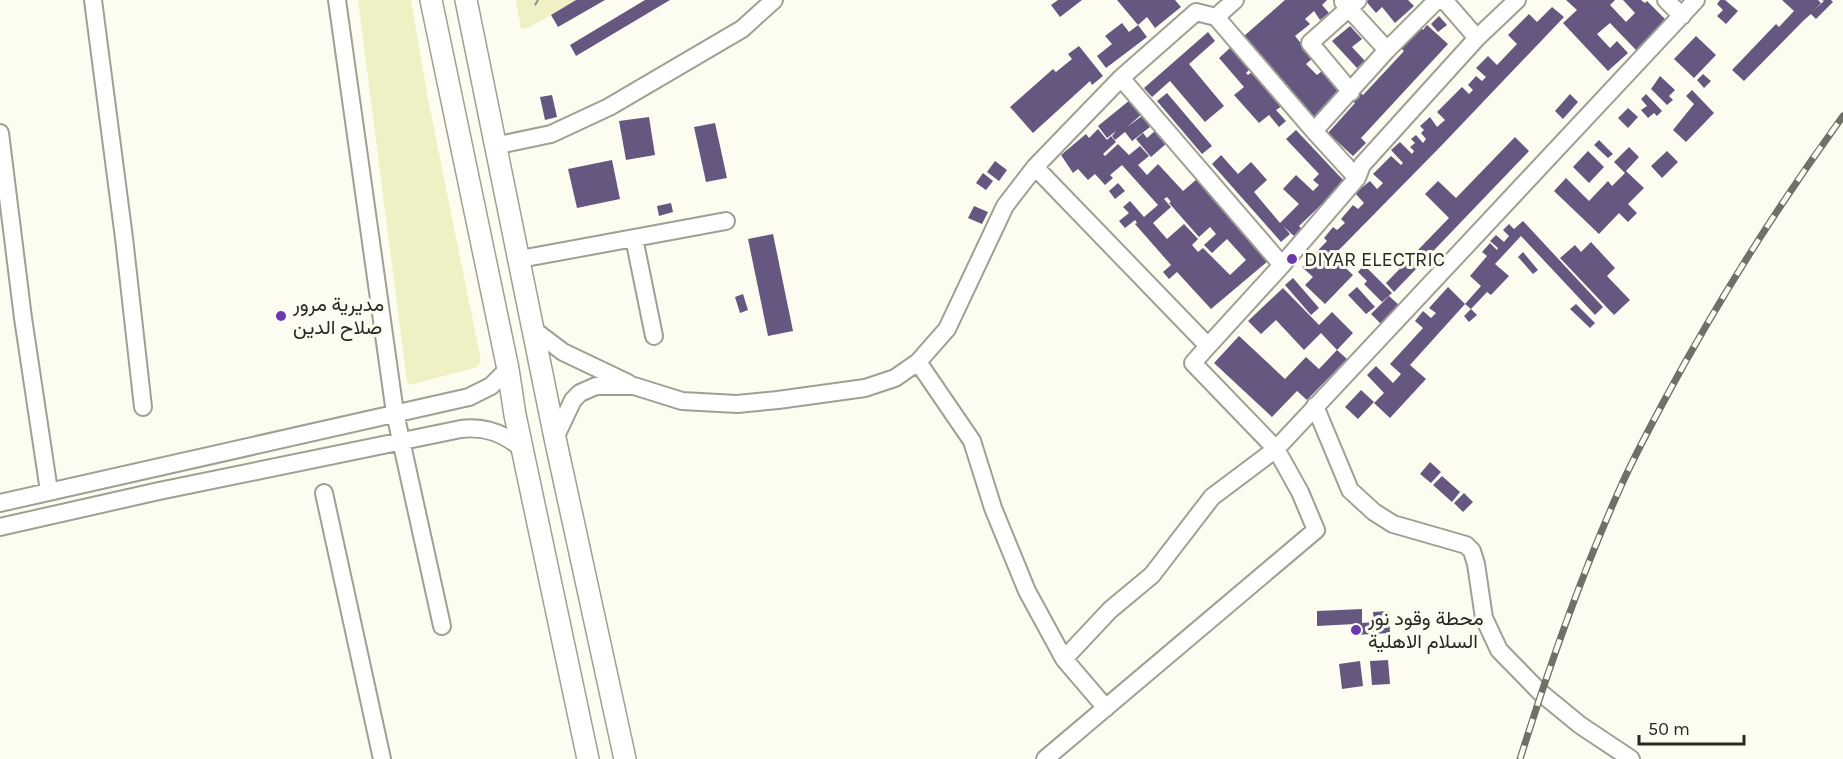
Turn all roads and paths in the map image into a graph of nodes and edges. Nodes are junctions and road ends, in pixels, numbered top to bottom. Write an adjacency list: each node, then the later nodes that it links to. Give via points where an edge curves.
1 (93, 0): 38 (street)
2 (337, 0): 39 (street)
3 (431, 0): 35 (main road)
4 (467, 0): 24 (main road)
5 (538, 0): 14 (path)
6 (774, 0): 24 (street, via 742,29 609,107 543,137)
7 (1235, 0): 17 (street)
8 (1437, 0): 19 (street)
9 (1444, 0): 18 (street)
10 (1517, 0): 18 (street)
11 (1666, 0): 16 (street)
12 (1696, 0): 16 (street)
13 (1349, 3): 19 (street); 21 (street, via 1310,43)
14 (535, 5)
15 (1191, 6): 17 (street); 20 (street)
16 (1682, 16): 37 (street)
17 (1216, 17): 22 (street)
18 (1477, 38): 26 (street, via 1362,165)
19 (1387, 50): 21 (street)
20 (1121, 78): 25 (street); 30 (street)
21 (1351, 92): 22 (street)
22 (1314, 131): 26 (street)
23 (0, 133): 46 (street)
24 (494, 146): 29 (main road)
25 (1035, 167): 33 (street); 34 (street, via 1005,206 947,329)
26 (1358, 178): 30 (street)
27 (726, 221): 28 (street)
28 (634, 238): 29 (street); 32 (street)
29 (520, 259): 31 (main road)
30 (1282, 265): 33 (street)
31 (534, 330): 36 (street, via 563,352); 40 (main road)
32 (654, 336)
33 (1208, 346): 44 (street, via 1193,363)
34 (918, 362): 36 (street, via 895,378 865,388 737,404 682,401); 51 (street, via 972,441 993,508 1027,591)
35 (508, 369): 39 (street, via 491,386 469,397); 43 (main road)
36 (634, 386): 40 (street, via 596,386 580,393)
37 (1315, 406): 44 (street); 57 (street, via 1350,490 1393,524 1466,545 1476,564 1484,618 1499,650 1541,693)
38 (143, 407)
39 (395, 413): 41 (street); 42 (street)
40 (555, 438): 55 (main road)
41 (277, 440): 45 (street); 46 (street)
42 (400, 440): 43 (street, via 481,428 500,433); 45 (street); 50 (street)
43 (522, 449): 54 (main road)
44 (1276, 449): 51 (street, via 1212,497 1152,575 1110,610); 52 (street, via 1316,530)
45 (282, 465): 49 (street)
46 (49, 491): 48 (street)
47 (324, 493): 53 (street)
48 (0, 503)
49 (0, 527)
50 (442, 626)
51 (1064, 659): 52 (street)
52 (1106, 708): 56 (street)
53 (382, 759)
54 (588, 759)
55 (625, 759)
56 (1045, 759)
57 (1631, 759)

